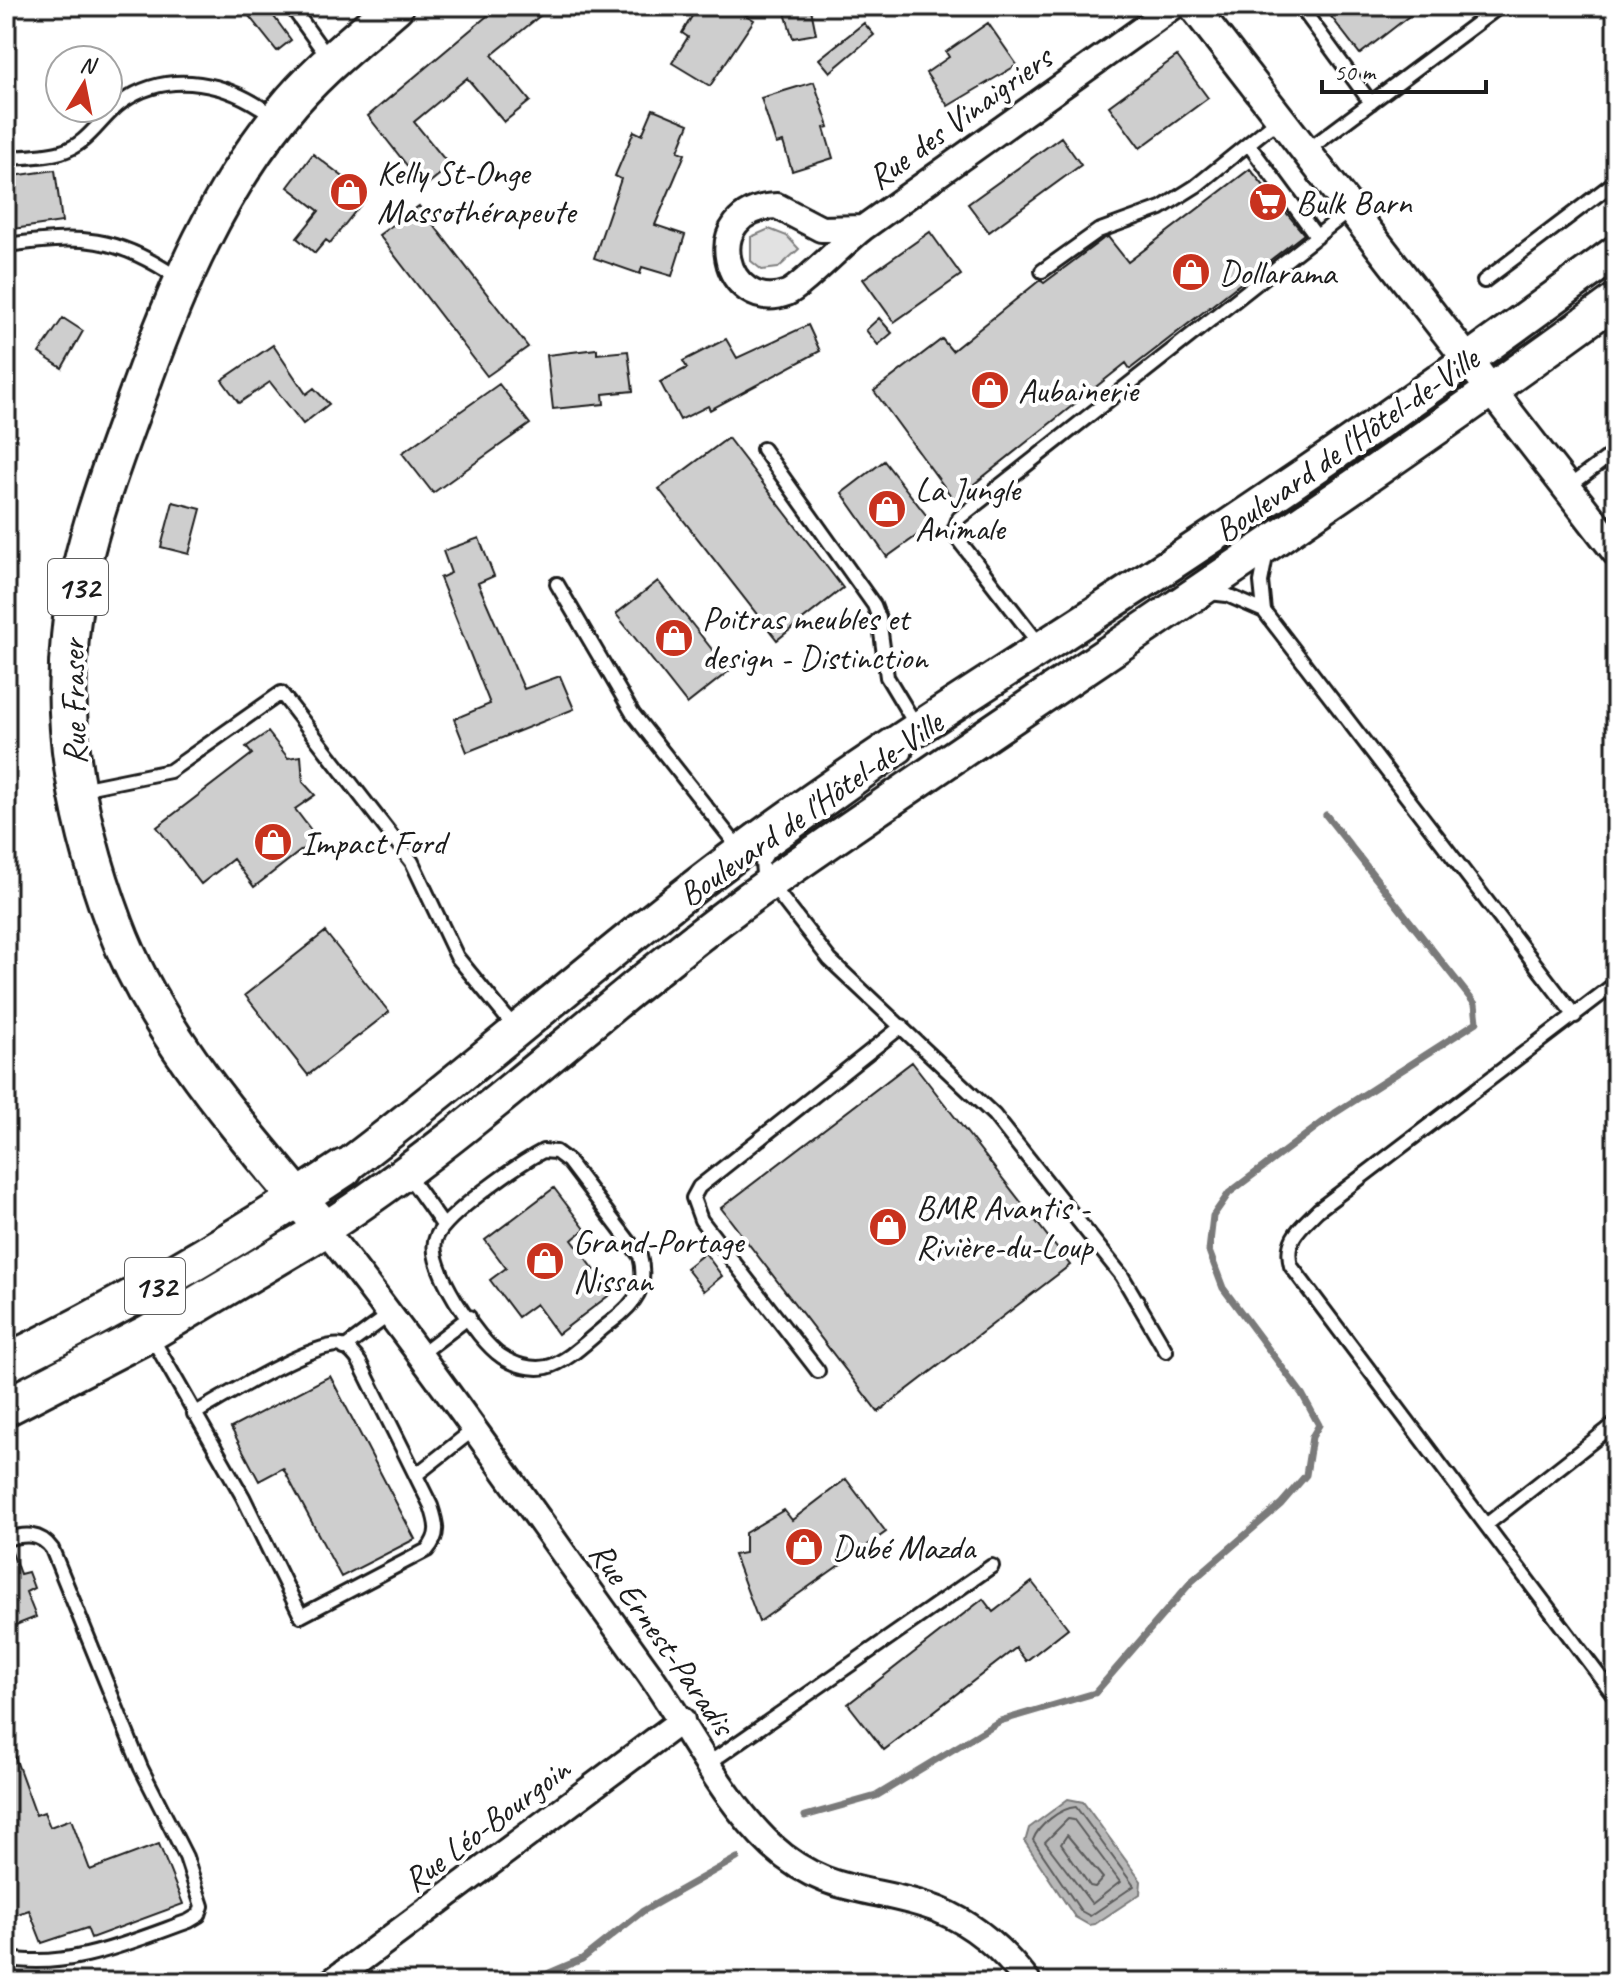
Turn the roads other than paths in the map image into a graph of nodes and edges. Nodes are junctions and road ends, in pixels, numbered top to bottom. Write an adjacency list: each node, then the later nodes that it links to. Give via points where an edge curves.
1 (291, 6): 7 (lane)
2 (395, 6): 7 (main road, Rue Fraser / 132)
3 (1174, 6): 16 (street, Rue des Vinaigriers)
4 (1193, 6): 10 (street)
5 (1300, 6): 8 (lane)
6 (1500, 6): 8 (lane)
7 (331, 61): 9 (main road, Rue Fraser / 132)
8 (1371, 103): 12 (lane)
9 (277, 119): 13 (lane, via 232,90 186,82 151,86 120,103 89,137 62,152); 21 (main road, Rue Fraser / 132, via 226,190)
10 (1279, 119): 11 (lane); 12 (street)
11 (1249, 145): 17 (lane); 20 (lane, via 1185,193 1130,222 1098,231)
12 (1305, 152): 15 (street)
13 (6, 158)
14 (1616, 181): 22 (lane)
15 (1350, 210): 17 (lane); 24 (street)
16 (863, 228): 16 (street, Rue des Vinaigriers, via 821,229 791,211 763,207 738,220 730,232 727,261 743,286 772,295 787,293)
17 (1317, 237): 34 (lane, via 953,525 958,541)
18 (6, 245): 21 (lane, via 64,237 108,242 140,253)
19 (1616, 252): 24 (main road, Boulevard de l'Hôtel-de-Ville)
20 (1042, 271)
21 (181, 281): 37 (main road, Rue Fraser / 132, via 102,492 78,587 68,685)
22 (1484, 281)
23 (1616, 300): 25 (main road, Boulevard de l'Hôtel-de-Ville)
24 (1468, 361): 25 (street); 34 (main road, Boulevard de l'Hôtel-de-Ville)
25 (1492, 391): 28 (street); 29 (main road, Boulevard de l'Hôtel-de-Ville)
26 (763, 449): 36 (lane, via 874,605 887,677)
27 (1616, 451): 28 (lane)
28 (1567, 488): 30 (street)
29 (1268, 545): 32 (main road, Boulevard de l'Hôtel-de-Ville); 33 (lane, via 1261,582)
30 (1616, 551)
31 (557, 584): 38 (lane, via 633,714)
32 (1199, 592): 33 (lane, via 1227,595); 39 (main road, Boulevard de l'Hôtel-de-Ville)
33 (1264, 611): 41 (lane)
34 (1042, 648): 35 (main road, Boulevard de l'Hôtel-de-Ville)
35 (969, 697): 36 (main road, Boulevard de l'Hôtel-de-Ville); 39 (lane, via 885,770 763,857 761,867)
36 (919, 730): 38 (main road, Boulevard de l'Hôtel-de-Ville)
37 (77, 790): 43 (lane, via 170,771 281,693 412,862 462,965); 46 (main road, Rue Fraser / 132, via 116,927 150,1000)
38 (741, 851): 43 (main road, Boulevard de l'Hôtel-de-Ville)
39 (770, 884): 42 (lane, via 826,955); 45 (main road, Boulevard de l'Hôtel-de-Ville)
40 (1616, 983): 41 (lane)
41 (1575, 1016): 62 (lane, via 1318,1210 1291,1237 1287,1252 1291,1266)
42 (902, 1026): 53 (lane, via 994,1115 1122,1276); 56 (lane, via 699,1187 693,1198 701,1220)
43 (517, 1031): 44 (main road, Boulevard de l'Hôtel-de-Ville)
44 (344, 1168): 46 (main road, Boulevard de l'Hôtel-de-Ville / 132)
45 (406, 1173): 47 (lane); 48 (main road, Boulevard de l'Hôtel-de-Ville)
46 (299, 1198): 48 (main road, Rue Fraser / 132); 55 (main road, Boulevard de l'Hôtel-de-Ville / 132, via 130,1300)
47 (443, 1225): 50 (lane, via 433,1256); 50 (lane, via 526,1160 543,1151 556,1152 575,1169 640,1256 642,1290 627,1309 550,1366 532,1368 499,1355)
48 (324, 1229): 49 (street, Rue Ernest-Paradis); 51 (main road, Boulevard de l'Hôtel-de-Ville / 132)
49 (389, 1315): 52 (lane); 54 (street, Rue Ernest-Paradis)
50 (469, 1317): 54 (lane)
51 (149, 1333): 57 (main road, Boulevard de l'Hôtel-de-Ville / 132); 58 (lane)
52 (344, 1348): 58 (lane, via 311,1350); 61 (lane, via 360,1363)
53 (1166, 1351)
54 (418, 1356): 60 (street, Rue Ernest-Paradis)
55 (6, 1363)
56 (818, 1371)
57 (6, 1407)
58 (194, 1414): 61 (lane, via 243,1497 301,1616 427,1550 438,1526)
59 (1616, 1423): 62 (lane)
60 (473, 1430): 61 (lane); 66 (street, Rue Ernest-Paradis)
61 (416, 1475)
62 (1486, 1525): 65 (lane)
63 (6, 1539): 68 (lane, via 34,1535 52,1549 141,1768 186,1857 202,1906 189,1921 102,1951 41,1960)
64 (992, 1566): 67 (lane)
65 (1616, 1698)
66 (682, 1720): 67 (street, Rue Ernest-Paradis); 69 (street, Rue Léo-Bourgoin)
67 (709, 1763): 70 (street, Rue Ernest-Paradis, via 750,1822 792,1863 842,1887 940,1911 983,1936)
68 (6, 1958)
69 (331, 1982)
70 (1028, 1982)

